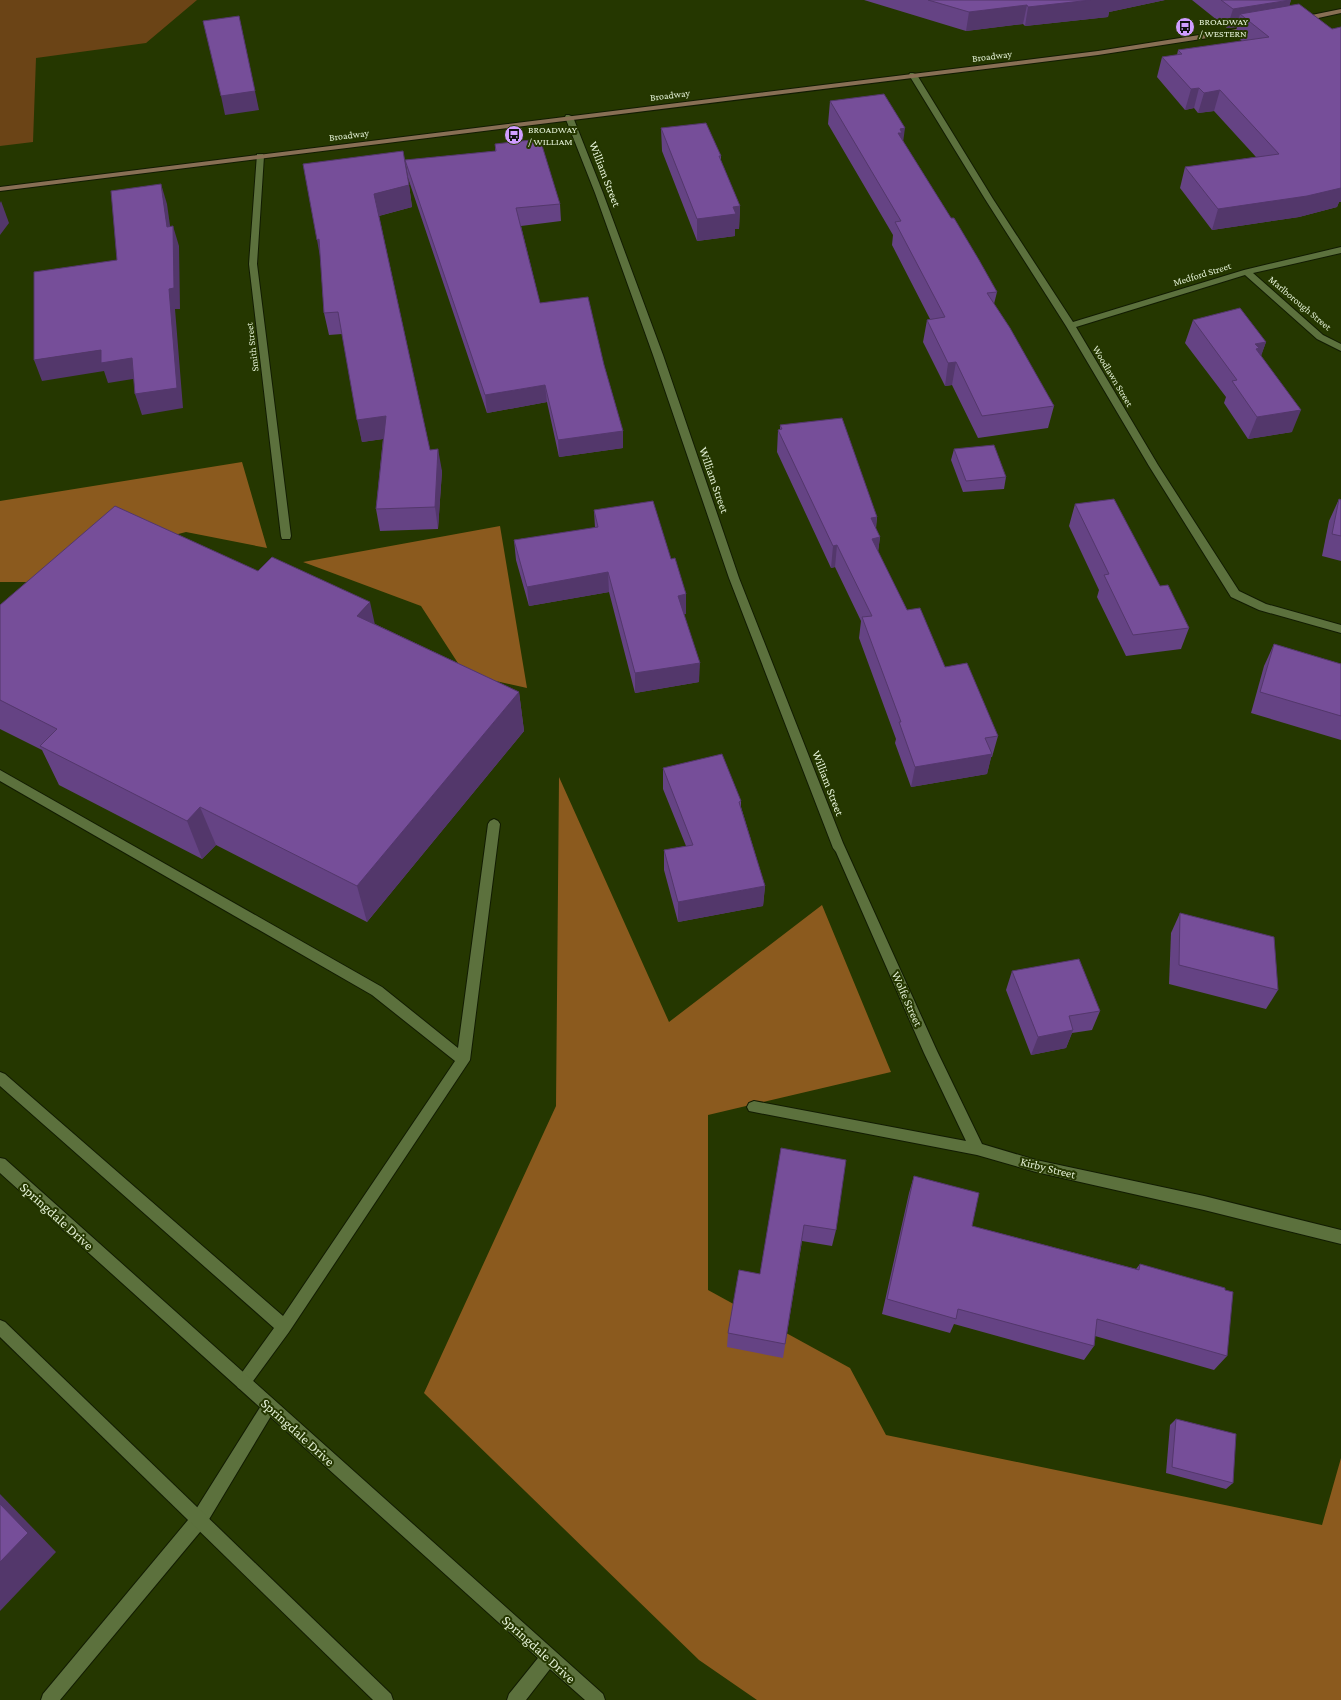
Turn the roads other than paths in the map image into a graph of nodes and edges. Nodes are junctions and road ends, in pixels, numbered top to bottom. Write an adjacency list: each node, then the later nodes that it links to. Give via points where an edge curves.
1 (1341, 11): 2 (main road)
2 (1296, 18)
3 (1259, 27): 4 (main road, Broadway, via 1098,53)
4 (913, 75): 5 (main road, Broadway); 10 (street, Woodlawn Street)
5 (569, 117): 6 (main road, Broadway); 16 (street, William Street, via 658,355 734,578)
6 (260, 156): 7 (main road, Broadway); 12 (street, Smith Street, via 253,264)
7 (0, 189)
8 (1341, 250): 9 (street, Medford Street)
9 (1247, 272): 10 (street, Medford Street); 11 (street, Marlborough Street, via 1320,337)
10 (1071, 326): 13 (street, Woodlawn Street, via 1154,466 1235,594 1263,607)
11 (1341, 348)
12 (286, 536)
13 (1341, 629)
14 (0, 775): 17 (street, via 377,991)
15 (494, 824): 17 (street)
16 (840, 847): 20 (street, Wolfe Street, via 931,1053)
17 (463, 1060): 24 (street)
18 (0, 1078): 24 (street)
19 (754, 1106): 20 (street, Kirby Street)
20 (977, 1149): 22 (street, Kirby Street, via 1036,1166 1204,1203)
21 (0, 1164): 25 (street, Springdale Drive)
22 (1341, 1237)
23 (0, 1327): 27 (street)
24 (284, 1327): 25 (street)
25 (243, 1383): 26 (street, Springdale Drive)
26 (269, 1406): 27 (street); 28 (street, Springdale Drive)
27 (199, 1520): 29 (street); 30 (street)
28 (548, 1657): 31 (street); 32 (street, Springdale Drive)
29 (49, 1700)
30 (386, 1700)
31 (515, 1700)
32 (597, 1700)

